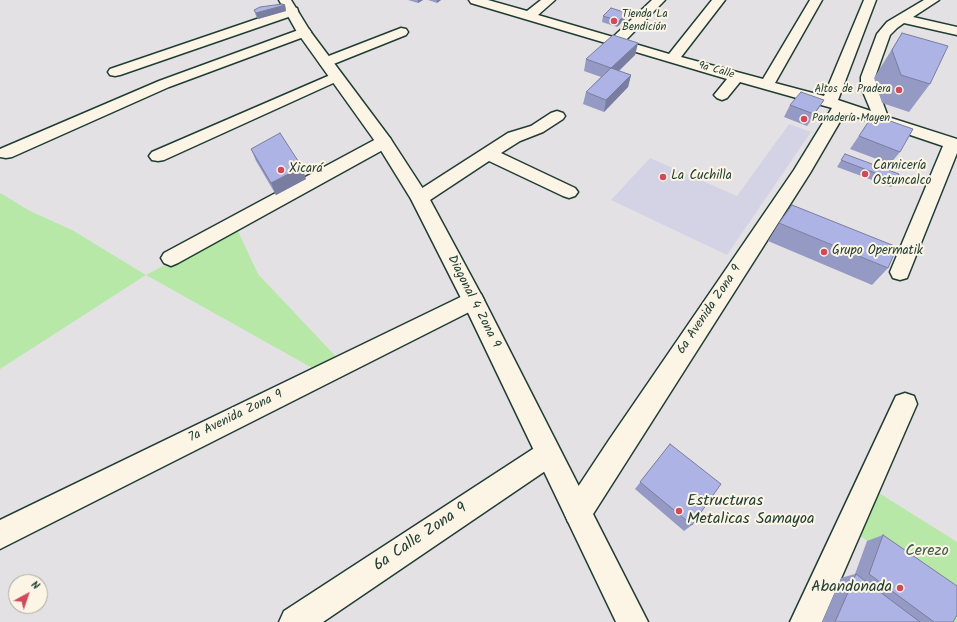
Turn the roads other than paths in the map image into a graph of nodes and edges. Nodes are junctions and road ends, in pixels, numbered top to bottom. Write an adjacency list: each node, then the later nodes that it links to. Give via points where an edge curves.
1 (475, 0): 9 (street, 9a Calle)
2 (549, 0): 9 (street)
3 (659, 0): 14 (street)
4 (719, 0): 15 (street)
5 (816, 0): 19 (street)
6 (870, 0): 21 (street, 6a Avenida Zona 9)
7 (933, 0): 10 (street)
8 (288, 5): 12 (street, Diagonal 4 Zona 9); 17 (street)
9 (528, 16): 14 (street, 9a Calle)
10 (903, 19): 11 (street); 23 (street, via 892,25 884,34 868,77 869,87)
11 (957, 31)
12 (304, 32): 16 (street, Diagonal 4 Zona 9); 26 (street, via 164,84)
13 (402, 32): 16 (street)
14 (616, 42): 15 (street, 9a Calle)
15 (672, 59): 18 (street, 9a Calle)
16 (331, 70): 24 (street, Diagonal 4 Zona 9); 28 (street)
17 (115, 72)
18 (736, 77): 19 (street, 9a Calle); 20 (street)
19 (766, 86): 21 (street, 9a Calle)
20 (722, 95)
21 (835, 104): 23 (street, 9a Calle); 36 (street, 6a Avenida Zona 9, via 801,173)
22 (557, 116): 27 (street, via 537,129 514,137)
23 (881, 119): 25 (street, 9a Calle)
24 (384, 142): 30 (street, Diagonal 4 Zona 9); 31 (street)
25 (955, 144): 32 (street)
26 (6, 153)
27 (489, 154): 29 (street); 30 (street)
28 (158, 156)
29 (569, 192)
30 (420, 198): 33 (street, Diagonal 4 Zona 9)
31 (172, 258)
32 (900, 272)
33 (473, 300): 35 (street, Diagonal 4 Zona 9); 37 (street, 7a Avenida Zona 9)
34 (905, 404): 40 (street)
35 (548, 454): 36 (street, Diagonal 4 Zona 9); 38 (street, 6a Calle Zona 9)
36 (578, 512): 39 (street, Diagonal 4 Zona 9)
37 (0, 535)
38 (295, 622)
39 (632, 622)
40 (806, 622)

